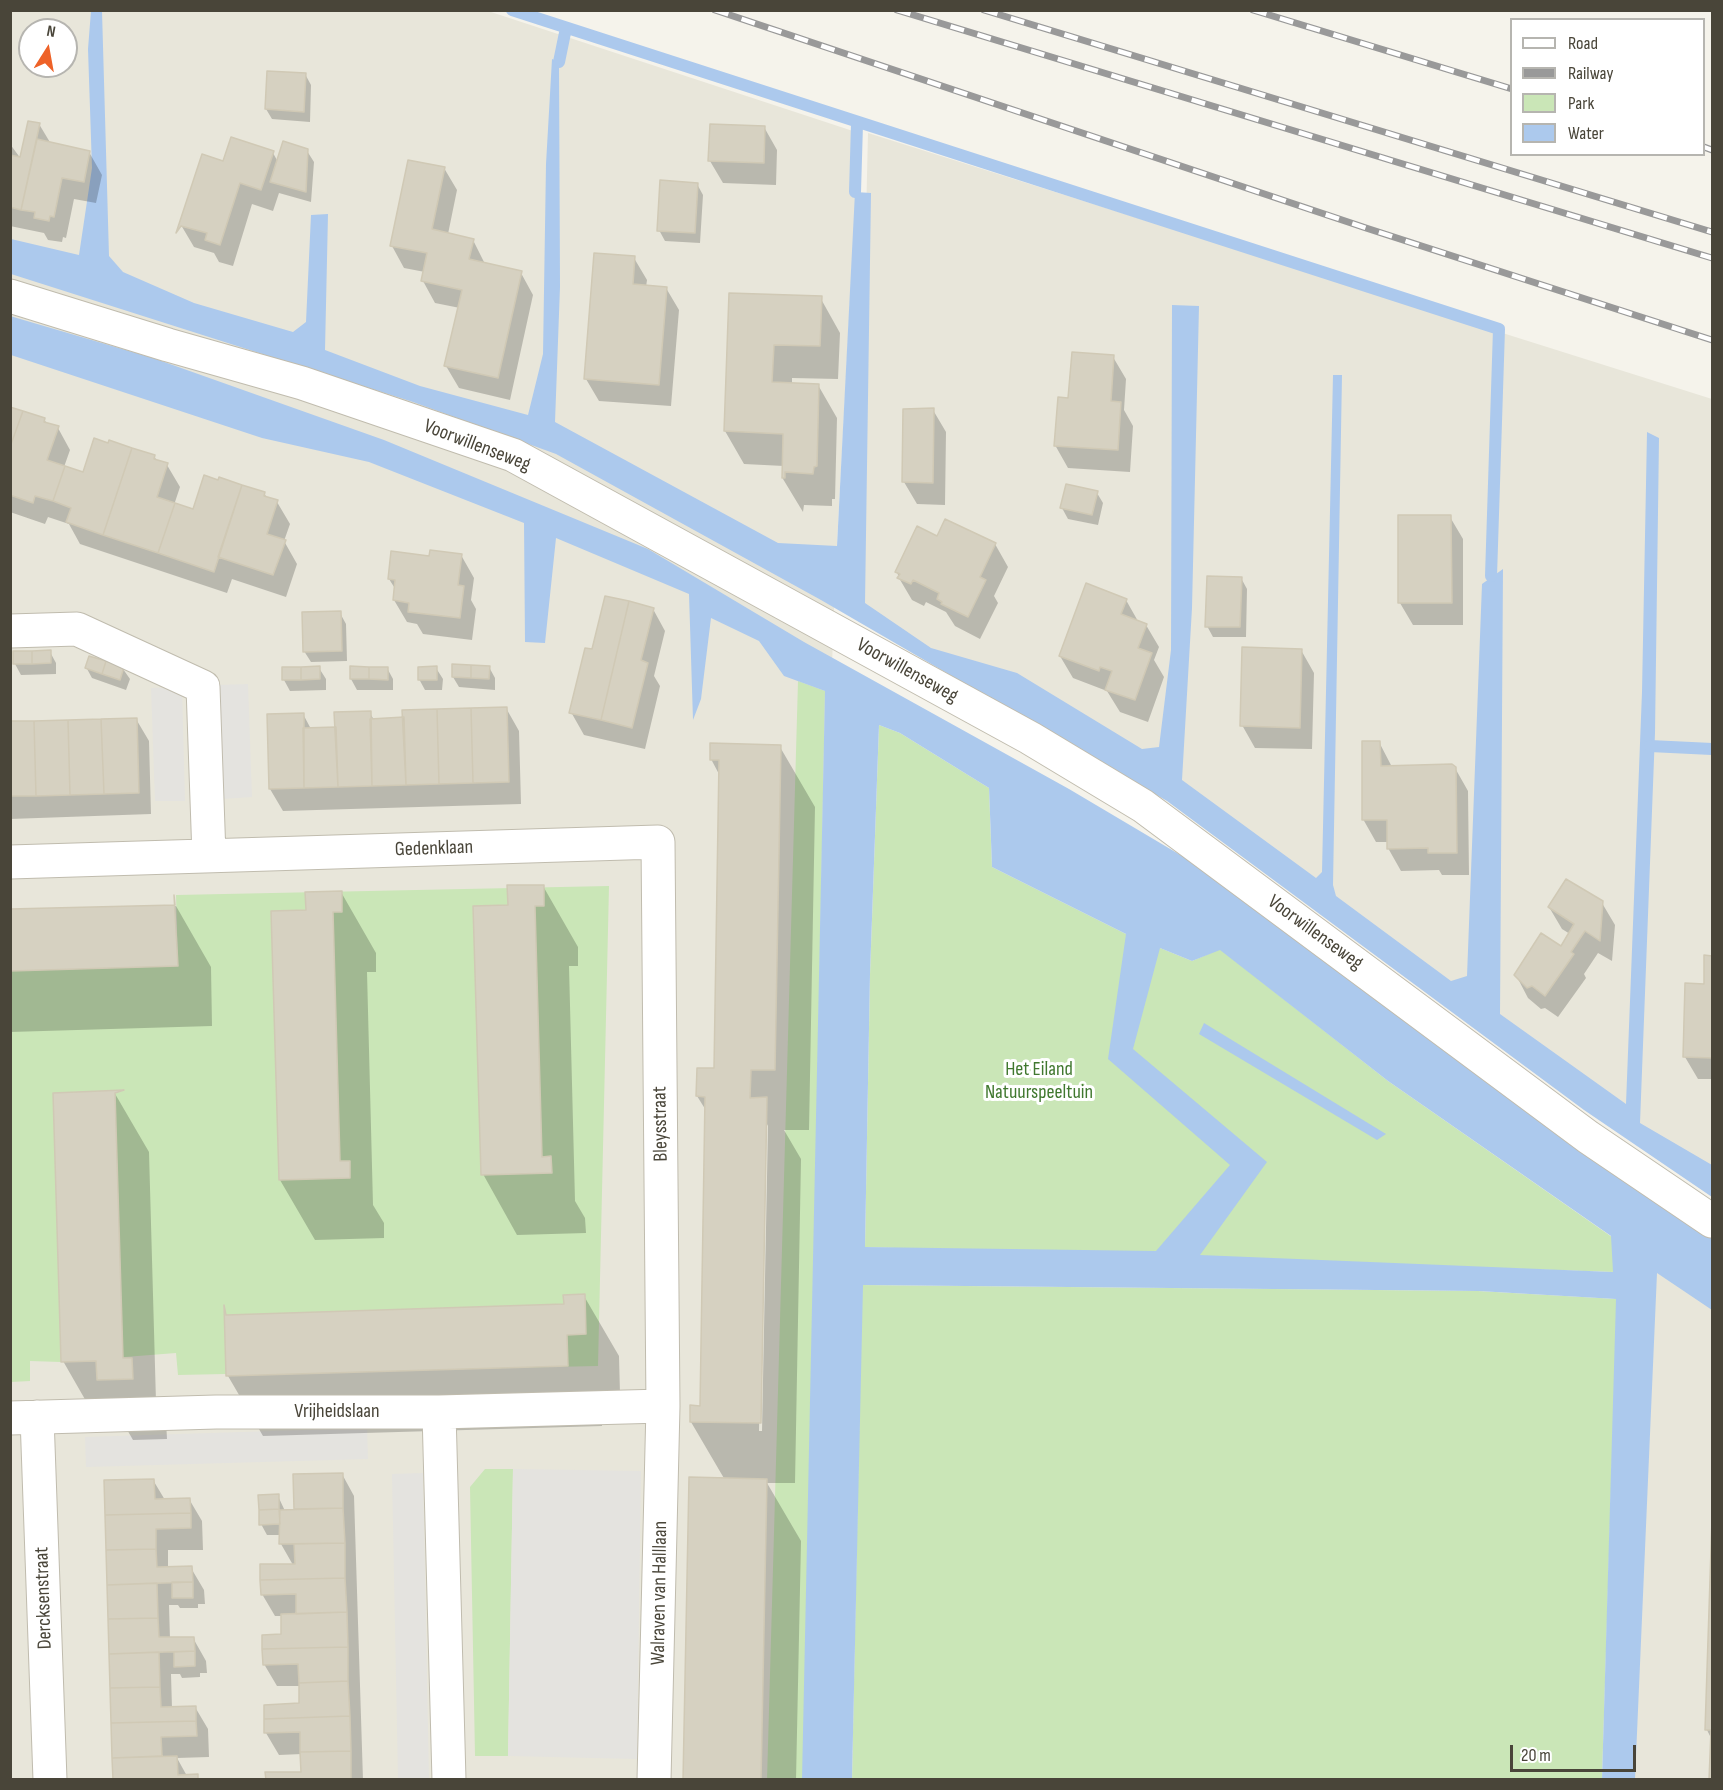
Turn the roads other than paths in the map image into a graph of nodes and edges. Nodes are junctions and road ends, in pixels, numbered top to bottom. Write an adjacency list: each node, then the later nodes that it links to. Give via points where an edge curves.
1 (10, 296): 6 (street, Voorwillenseweg, via 302,383 513,455 1030,738 1143,806 1588,1137)
2 (10, 632): 4 (street, via 77,629 203,687)
3 (658, 842): 4 (street, Gedenklaan); 7 (street, Bleysstraat)
4 (209, 856): 5 (street, Gedenklaan)
5 (10, 862)
6 (1713, 1221)
7 (663, 1406): 8 (street, Vrijheidslaan); 12 (street, Walraven van Halllaan)
8 (439, 1412): 9 (street, Vrijheidslaan, via 228,1412); 11 (street)
9 (24, 1418): 10 (street, Dercksenstraat)
10 (50, 1779)
11 (449, 1779)
12 (654, 1779)

